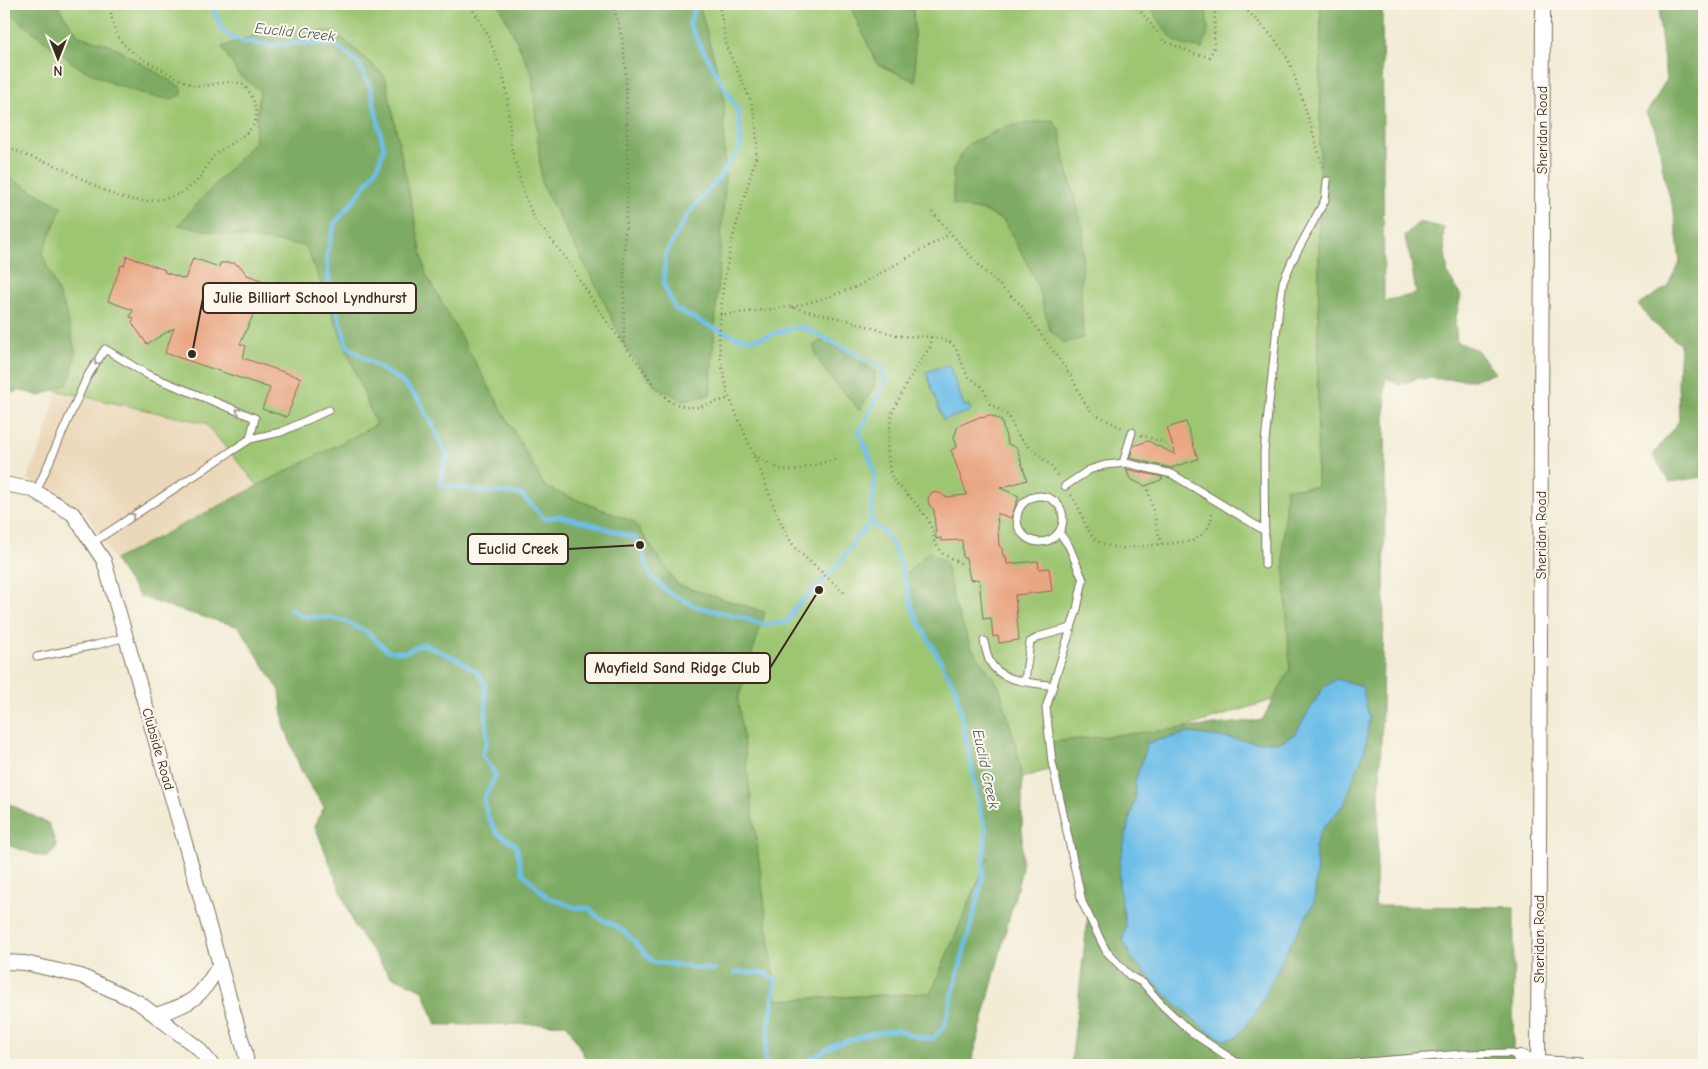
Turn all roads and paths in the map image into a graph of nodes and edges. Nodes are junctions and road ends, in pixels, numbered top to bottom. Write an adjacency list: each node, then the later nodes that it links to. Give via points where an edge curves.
1 (110, 4): 9 (path, via 119,39 145,60 194,86 234,82 248,90 256,106 252,128 220,150 196,182 175,196 162,200 124,199)
2 (466, 4): 16 (path, via 487,33 502,72 507,92 511,146 534,218 568,261)
3 (613, 4): 16 (path, via 622,38 626,75 628,189)
4 (719, 4): 14 (path, via 727,48 753,108 757,142 732,240)
5 (1136, 4): 6 (path, via 1164,41 1210,57 1214,47)
6 (1215, 4)
7 (1241, 4): 10 (path, via 1275,39 1289,60)
8 (1543, 4): 47 (street, Sheridan Road)
9 (4, 144)
10 (1327, 182): 30 (lane, via 1325,200 1292,261 1280,299 1264,452)
11 (932, 212): 12 (path)
12 (950, 234): 13 (path, via 856,287); 19 (path, via 1020,304 1093,413)
13 (790, 308): 14 (path); 15 (path, via 847,320 899,336)
14 (720, 314): 17 (path, via 721,362)
15 (931, 337): 27 (path, via 956,346 967,375 983,388 990,404 1009,416 1022,440 1051,466); 34 (path, via 930,347 892,413 887,449 890,471 893,480 927,518 933,540 943,554)
16 (624, 345): 17 (path, via 670,402 699,407)
17 (730, 398): 22 (path)
18 (329, 410): 20 (lane, via 281,432)
19 (1132, 432): 21 (path); 24 (lane)
20 (250, 439): 28 (lane, one-way to 28, via 255,418 148,375 105,350 87,377); 32 (lane, one-way to 20)
21 (1166, 443)
22 (754, 456): 23 (path, via 779,469 793,471); 36 (path, via 788,537 796,549)
23 (837, 459)
24 (1123, 463): 27 (lane, via 1088,470); 29 (lane, via 1172,474)
25 (4, 484): 28 (street, Clubside Road)
26 (1147, 485): 33 (path)
27 (1065, 486): 33 (path, via 1076,501 1090,534 1104,545 1124,548)
28 (36, 492): 32 (street, Clubside Road, via 73,514)
29 (1212, 499): 30 (lane); 33 (path, via 1210,528 1201,536 1192,541)
30 (1265, 531): 35 (lane)
31 (1059, 532): 31 (lane, via 1064,520 1063,512 1054,500 1039,496 1025,501 1020,507 1017,514 1019,529 1029,540 1052,540); 37 (lane, via 1069,546 1083,580)
32 (92, 543): 38 (street, Clubside Road, via 104,561)
33 (1161, 544)
34 (962, 564)
35 (1265, 565)
36 (846, 594)
37 (1071, 628): 41 (lane, via 1030,642); 42 (lane)
38 (126, 637): 40 (lane); 44 (street, Clubside Road)
39 (984, 641): 41 (lane, via 989,661 996,670 1008,678)
40 (36, 657)
41 (1025, 681): 42 (lane)
42 (1053, 686): 50 (lane, via 1046,708 1052,762 1082,902 1106,951 1191,1032 1236,1062)
43 (4, 962): 45 (street, via 25,963 81,976 138,1002)
44 (220, 964): 45 (street, via 198,997); 49 (street, Clubside Road)
45 (156, 1015): 48 (street, via 198,1048)
46 (1520, 1056): 47 (street); 51 (lane, via 1510,1053 1462,1054)
47 (1538, 1064): 52 (street)
48 (212, 1065)
49 (247, 1065)
50 (1251, 1065)
51 (1332, 1065)
52 (1579, 1065)

